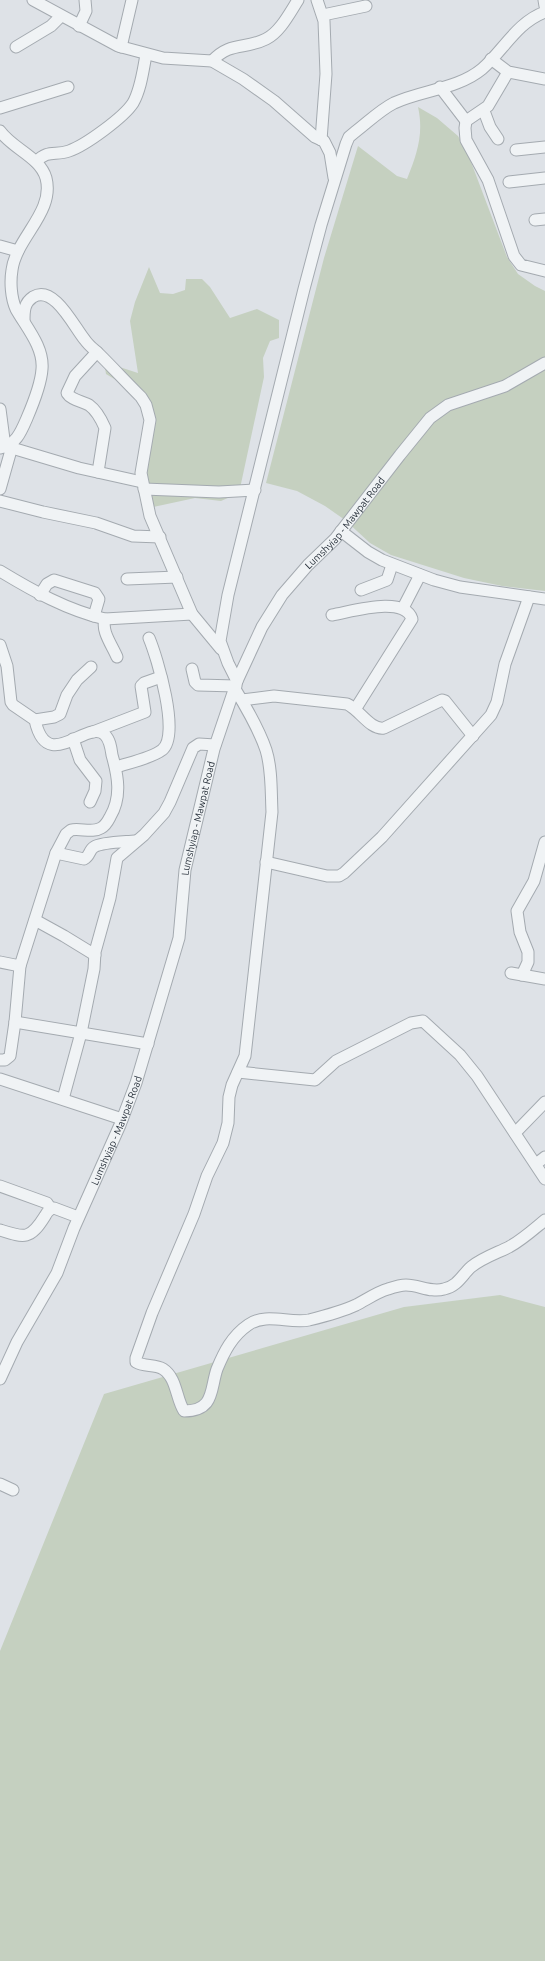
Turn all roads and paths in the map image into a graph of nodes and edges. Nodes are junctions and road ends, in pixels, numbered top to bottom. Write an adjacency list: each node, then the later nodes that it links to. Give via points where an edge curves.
1 (34, 0): 12 (street)
2 (85, 0): 13 (street, via 86,11)
3 (132, 0): 15 (street)
4 (288, 0): 5 (street)
5 (298, 0): 18 (street, via 276,32 257,42 228,48)
6 (317, 0): 11 (street)
7 (544, 0): 9 (street)
8 (366, 6): 11 (street)
9 (545, 6)
10 (545, 12): 17 (street, via 519,29)
11 (323, 15): 28 (street, via 326,74)
12 (61, 16): 13 (street); 14 (street, via 57,22)
13 (79, 26): 15 (street)
14 (16, 47)
15 (121, 47): 16 (street)
16 (146, 55): 18 (street); 32 (street, via 137,94 128,108 93,139 65,152 45,154)
17 (491, 59): 19 (street); 22 (street, via 474,75)
18 (212, 61): 28 (street, via 274,101)
19 (508, 72): 20 (street); 24 (street)
20 (545, 79)
21 (68, 87): 23 (street)
22 (440, 87): 25 (street); 29 (street, via 393,104 349,137)
23 (0, 108)
24 (484, 111): 25 (street); 27 (street)
25 (466, 121): 37 (street, via 466,140 490,187 514,256 521,265)
26 (0, 132): 32 (street)
27 (498, 139)
28 (323, 141): 29 (street); 34 (street, via 330,153)
29 (346, 144): 34 (street)
30 (545, 147): 31 (street)
31 (516, 150)
32 (36, 162): 36 (street, via 46,179 44,206)
33 (545, 178): 35 (street)
34 (335, 181): 46 (street, via 308,274)
35 (509, 182)
36 (8, 248): 38 (street, via 13,298)
37 (545, 271)
38 (24, 321): 39 (street, via 24,308 28,301 35,296 48,296 56,301 85,341); 42 (street, via 39,350 42,370 30,409)
39 (97, 352): 43 (street, via 75,376 67,393 89,405 105,428); 44 (street, via 141,397 149,412 150,420 142,463)
40 (545, 363): 48 (street, Lumshyiap - Mawpat Road, via 505,386 456,401 437,412)
41 (0, 409): 42 (street)
42 (6, 443): 43 (street); 45 (street)
43 (98, 472): 44 (street)
44 (143, 486): 46 (street, via 219,492); 49 (street, via 150,516)
45 (0, 489)
46 (255, 490): 65 (street, via 228,595 220,641)
47 (0, 501): 49 (street, via 96,523 133,536)
48 (341, 530): 50 (street, via 368,552); 70 (street, Lumshyiap - Mawpat Road, via 282,595 262,627)
49 (160, 537): 53 (street)
50 (392, 565): 52 (street); 55 (street, via 385,582)
51 (0, 571): 56 (street)
52 (420, 575): 57 (street, via 460,587); 59 (street)
53 (177, 577): 54 (street); 60 (street)
54 (127, 579)
55 (361, 590)
56 (40, 595): 62 (street); 62 (street, via 47,584 54,580 95,593 99,599)
57 (529, 597): 58 (street); 75 (street, via 505,664 495,709)
58 (545, 599)
59 (403, 608): 61 (street, via 390,606); 72 (street, via 411,614 411,623)
60 (192, 614): 62 (street); 65 (street)
61 (332, 615)
62 (99, 618): 66 (street)
63 (149, 638): 69 (street, via 159,666)
64 (0, 645): 73 (street, via 7,666 11,702)
65 (221, 649): 70 (street)
66 (117, 657)
67 (91, 667): 73 (street, via 77,680 67,695 60,714)
68 (192, 669): 70 (street, via 198,685)
69 (160, 677): 74 (street, via 141,686 145,712); 78 (street, via 169,726 166,745 156,753)
70 (236, 685): 71 (street); 77 (street, Lumshyiap - Mawpat Road)
71 (242, 700): 72 (street, via 274,696 336,702); 83 (street, via 266,750 268,763 272,812)
72 (356, 708): 75 (street, via 378,729 442,700 446,701)
73 (35, 720): 76 (street, via 40,736 47,742 60,744)
74 (93, 732): 76 (street); 78 (street, via 105,735 109,741)
75 (473, 736): 83 (street, via 382,837 339,876 327,876)
76 (73, 739): 79 (street, via 80,760 96,781)
77 (215, 745): 80 (street, via 199,744 193,748 164,813); 91 (street, Lumshyiap - Mawpat Road, via 185,870 179,938)
78 (116, 767): 82 (street, via 118,801 106,824 97,830 71,830 66,834)
79 (90, 802)
80 (136, 841): 82 (street, via 98,845 91,849 84,859); 85 (street, via 117,858 110,898)
81 (545, 842): 88 (street, via 534,881 517,911 520,932 528,952 528,962 516,974)
82 (56, 853): 84 (street)
83 (266, 862): 93 (street, via 245,1056)
84 (35, 920): 85 (street); 87 (street)
85 (94, 955): 90 (street, via 94,969)
86 (0, 962): 87 (street)
87 (20, 966): 89 (street)
88 (545, 979)
89 (15, 1022): 90 (street); 92 (street, via 10,1056)
90 (81, 1033): 91 (street); 95 (street)
91 (148, 1044): 97 (street, Lumshyiap - Mawpat Road)
92 (0, 1060)
93 (238, 1072): 98 (street, via 315,1080 336,1061 411,1023 423,1021 460,1055); 105 (street, via 229,1097 224,1143 208,1176 136,1358 138,1364 157,1366 168,1373 184,1411 194,1411 210,1397 214,1389 216,1372 226,1349 248,1325 267,1318 295,1322 310,1320 346,1309 385,1289 399,1285 437,1290 451,1288 471,1267 510,1246)
94 (0, 1079): 95 (street)
95 (63, 1099): 97 (street)
96 (545, 1102): 98 (street)
97 (122, 1119): 104 (street, Lumshyiap - Mawpat Road)
98 (515, 1133): 100 (street)
99 (545, 1156): 100 (street)
100 (536, 1164): 101 (street)
101 (545, 1179)
102 (0, 1186): 103 (street, via 47,1203)
103 (51, 1209): 104 (street, via 58,1209); 106 (street, via 31,1234 20,1236)
104 (78, 1218): 107 (street, Lumshyiap - Mawpat Road, via 57,1273 17,1342)
105 (545, 1220)
106 (0, 1230)
107 (0, 1379)
108 (0, 1484): 109 (street)
109 (13, 1490)

